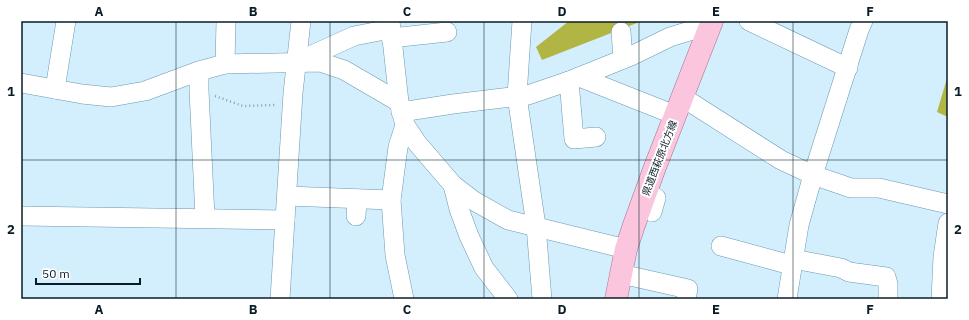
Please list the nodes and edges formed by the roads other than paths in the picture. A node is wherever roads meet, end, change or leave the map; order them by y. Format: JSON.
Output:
{"nodes":[{"id":1,"x":66,"y":21,"type":"edge"},
{"id":2,"x":226,"y":21,"type":"edge"},
{"id":3,"x":301,"y":21,"type":"edge"},
{"id":4,"x":522,"y":21,"type":"edge"},
{"id":5,"x":749,"y":21,"type":"edge"},
{"id":6,"x":863,"y":21,"type":"edge"},
{"id":7,"x":710,"y":26,"type":"edge"},
{"id":8,"x":390,"y":29,"type":"edge"},
{"id":9,"x":447,"y":32,"type":"dead end"},
{"id":10,"x":621,"y":32,"type":"dead end"},
{"id":11,"x":623,"y":59,"type":"junction"},
{"id":12,"x":296,"y":62,"type":"junction"},
{"id":13,"x":225,"y":64,"type":"junction"},
{"id":14,"x":848,"y":68,"type":"junction"},
{"id":15,"x":199,"y":71,"type":"junction"},
{"id":16,"x":574,"y":79,"type":"junction"},
{"id":17,"x":21,"y":83,"type":"edge"},
{"id":18,"x":56,"y":89,"type":"junction"},
{"id":19,"x":517,"y":96,"type":"junction"},
{"id":20,"x":679,"y":106,"type":"junction"},
{"id":21,"x":401,"y":113,"type":"junction"},
{"id":22,"x":596,"y":137,"type":"dead end"},
{"id":23,"x":813,"y":176,"type":"junction"},
{"id":24,"x":453,"y":185,"type":"junction"},
{"id":25,"x":646,"y":192,"type":"junction"},
{"id":26,"x":286,"y":196,"type":"junction"},
{"id":27,"x":391,"y":200,"type":"junction"},
{"id":28,"x":948,"y":204,"type":"edge"},
{"id":29,"x":652,"y":212,"type":"dead end"},
{"id":30,"x":21,"y":216,"type":"edge"},
{"id":31,"x":205,"y":218,"type":"junction"},
{"id":32,"x":285,"y":220,"type":"junction"},
{"id":33,"x":948,"y":223,"type":"edge"},
{"id":34,"x":536,"y":226,"type":"junction"},
{"id":35,"x":721,"y":246,"type":"dead end"},
{"id":36,"x":626,"y":249,"type":"junction"},
{"id":37,"x":792,"y":262,"type":"junction"},
{"id":38,"x":621,"y":274,"type":"junction"},
{"id":39,"x":280,"y":299,"type":"edge"},
{"id":40,"x":404,"y":299,"type":"edge"},
{"id":41,"x":508,"y":299,"type":"edge"},
{"id":42,"x":542,"y":299,"type":"edge"},
{"id":43,"x":616,"y":299,"type":"edge"},
{"id":44,"x":686,"y":299,"type":"edge"},
{"id":45,"x":787,"y":299,"type":"edge"},
{"id":46,"x":888,"y":299,"type":"edge"},
{"id":47,"x":941,"y":299,"type":"edge"}],
"edges":[{"from":1,"to":18,"type":"street"},
{"from":2,"to":13,"type":"street"},
{"from":3,"to":12,"type":"street"},
{"from":4,"to":19,"type":"street"},
{"from":5,"to":14,"type":"street"},
{"from":6,"to":14,"type":"street"},
{"from":7,"to":11,"type":"street"},
{"from":7,"to":20,"type":"main road","name":"県道西萩原北方線"},
{"from":8,"to":9,"type":"street"},
{"from":8,"to":12,"type":"street"},
{"from":8,"to":21,"type":"street"},
{"from":10,"to":11,"type":"street"},
{"from":11,"to":16,"type":"street"},
{"from":12,"to":13,"type":"street"},
{"from":12,"to":21,"type":"street"},
{"from":12,"to":26,"type":"street"},
{"from":13,"to":15,"type":"street"},
{"from":14,"to":23,"type":"street"},
{"from":15,"to":18,"type":"street"},
{"from":15,"to":31,"type":"street"},
{"from":16,"to":19,"type":"street"},
{"from":16,"to":20,"type":"street"},
{"from":16,"to":22,"type":"street"},
{"from":17,"to":18,"type":"street"},
{"from":19,"to":21,"type":"street"},
{"from":19,"to":34,"type":"street"},
{"from":20,"to":23,"type":"street"},
{"from":20,"to":25,"type":"main road","name":"県道西萩原北方線"},
{"from":21,"to":24,"type":"street"},
{"from":21,"to":27,"type":"street"},
{"from":23,"to":28,"type":"street"},
{"from":23,"to":37,"type":"street"},
{"from":24,"to":34,"type":"street"},
{"from":24,"to":41,"type":"street"},
{"from":25,"to":29,"type":"street"},
{"from":25,"to":36,"type":"main road","name":"県道西萩原北方線"},
{"from":26,"to":27,"type":"street"},
{"from":26,"to":32,"type":"street"},
{"from":27,"to":40,"type":"street"},
{"from":30,"to":31,"type":"street"},
{"from":31,"to":32,"type":"street"},
{"from":32,"to":39,"type":"street"},
{"from":33,"to":47,"type":"street"},
{"from":34,"to":36,"type":"street"},
{"from":34,"to":42,"type":"street"},
{"from":35,"to":37,"type":"street"},
{"from":36,"to":38,"type":"main road","name":"県道西萩原北方線"},
{"from":37,"to":45,"type":"street"},
{"from":37,"to":46,"type":"street"},
{"from":38,"to":43,"type":"main road","name":"県道西萩原北方線"},
{"from":38,"to":44,"type":"street"}]}
